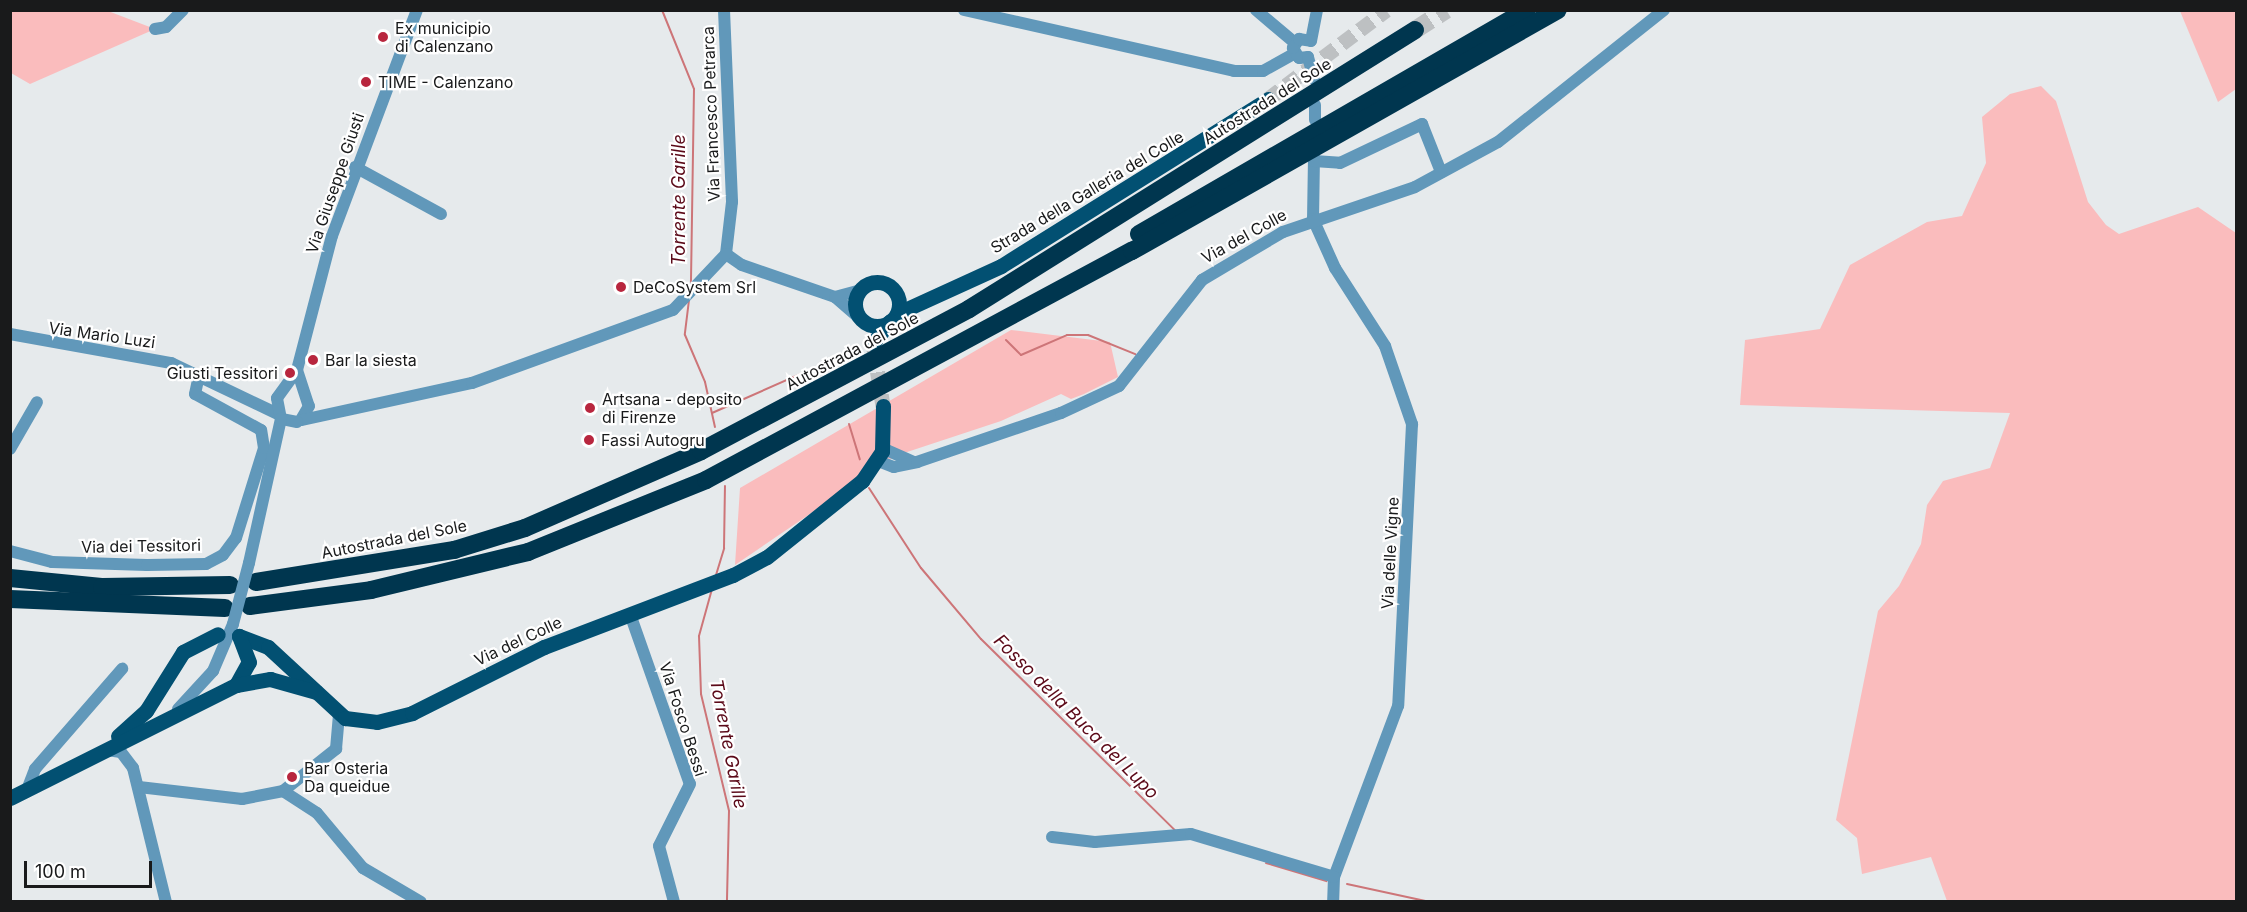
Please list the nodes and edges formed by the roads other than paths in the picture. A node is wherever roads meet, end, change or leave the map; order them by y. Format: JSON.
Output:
{"nodes":[{"id":1,"x":183,"y":10,"type":"edge"},
{"id":2,"x":417,"y":10,"type":"edge"},
{"id":3,"x":724,"y":10,"type":"edge"},
{"id":4,"x":964,"y":10,"type":"edge"},
{"id":5,"x":1256,"y":10,"type":"edge"},
{"id":6,"x":1317,"y":10,"type":"edge"},
{"id":7,"x":1527,"y":10,"type":"edge"},
{"id":8,"x":1558,"y":10,"type":"edge"},
{"id":9,"x":1664,"y":10,"type":"edge"},
{"id":10,"x":155,"y":29,"type":"dead end"},
{"id":11,"x":1414,"y":30,"type":"tunnel mouth"},
{"id":12,"x":1311,"y":41,"type":"junction"},
{"id":13,"x":1295,"y":48,"type":"junction"},
{"id":14,"x":1308,"y":57,"type":"junction"},
{"id":15,"x":1314,"y":79,"type":"dead end"},
{"id":16,"x":1268,"y":99,"type":"tunnel mouth"},
{"id":17,"x":1315,"y":105,"type":"dead end"},
{"id":18,"x":1315,"y":120,"type":"dead end"},
{"id":19,"x":355,"y":166,"type":"junction"},
{"id":20,"x":1441,"y":172,"type":"junction"},
{"id":21,"x":441,"y":214,"type":"dead end"},
{"id":22,"x":1313,"y":219,"type":"junction"},
{"id":23,"x":726,"y":254,"type":"junction"},
{"id":24,"x":858,"y":291,"type":"junction"},
{"id":25,"x":896,"y":292,"type":"junction"},
{"id":26,"x":835,"y":297,"type":"junction"},
{"id":27,"x":917,"y":300,"type":"junction"},
{"id":28,"x":894,"y":317,"type":"junction"},
{"id":29,"x":861,"y":319,"type":"junction"},
{"id":30,"x":10,"y":334,"type":"edge"},
{"id":31,"x":953,"y":348,"type":"junction"},
{"id":32,"x":297,"y":370,"type":"junction"},
{"id":33,"x":199,"y":375,"type":"junction"},
{"id":34,"x":283,"y":392,"type":"junction"},
{"id":35,"x":301,"y":392,"type":"junction"},
{"id":36,"x":253,"y":400,"type":"junction"},
{"id":37,"x":37,"y":402,"type":"dead end"},
{"id":38,"x":883,"y":406,"type":"tunnel mouth"},
{"id":39,"x":280,"y":416,"type":"junction"},
{"id":40,"x":299,"y":421,"type":"junction"},
{"id":41,"x":279,"y":440,"type":"junction"},
{"id":42,"x":10,"y":449,"type":"edge"},
{"id":43,"x":880,"y":455,"type":"junction"},
{"id":44,"x":10,"y":551,"type":"edge"},
{"id":45,"x":10,"y":578,"type":"edge"},
{"id":46,"x":256,"y":582,"type":"dead end"},
{"id":47,"x":230,"y":585,"type":"dead end"},
{"id":48,"x":10,"y":599,"type":"edge"},
{"id":49,"x":250,"y":606,"type":"dead end"},
{"id":50,"x":630,"y":614,"type":"junction"},
{"id":51,"x":232,"y":623,"type":"junction"},
{"id":52,"x":218,"y":634,"type":"dead end"},
{"id":53,"x":122,"y":669,"type":"dead end"},
{"id":54,"x":236,"y":685,"type":"junction"},
{"id":55,"x":316,"y":692,"type":"junction"},
{"id":56,"x":339,"y":714,"type":"junction"},
{"id":57,"x":150,"y":727,"type":"junction"},
{"id":58,"x":104,"y":750,"type":"junction"},
{"id":59,"x":133,"y":768,"type":"junction"},
{"id":60,"x":139,"y":787,"type":"junction"},
{"id":61,"x":27,"y":790,"type":"junction"},
{"id":62,"x":283,"y":791,"type":"junction"},
{"id":63,"x":11,"y":798,"type":"edge"},
{"id":64,"x":1052,"y":837,"type":"dead end"},
{"id":65,"x":1334,"y":877,"type":"junction"},
{"id":66,"x":166,"y":902,"type":"edge"},
{"id":67,"x":421,"y":902,"type":"edge"},
{"id":68,"x":674,"y":902,"type":"edge"},
{"id":69,"x":1333,"y":902,"type":"edge"}],
"edges":[{"from":1,"to":10,"type":"street"},
{"from":2,"to":19,"type":"street","name":"Via Giuseppe Giusti"},
{"from":3,"to":23,"type":"street","name":"Via Francesco Petrarca"},
{"from":4,"to":13,"type":"street"},
{"from":5,"to":13,"type":"street"},
{"from":6,"to":12,"type":"street"},
{"from":7,"to":31,"type":"highway"},
{"from":8,"to":31,"type":"highway"},
{"from":9,"to":20,"type":"street","name":"Via del Colle"},
{"from":11,"to":46,"type":"highway","name":"Autostrada del Sole"},
{"from":12,"to":13,"type":"street"},
{"from":12,"to":14,"type":"street"},
{"from":13,"to":14,"type":"street"},
{"from":14,"to":15,"type":"street"},
{"from":16,"to":27,"type":"main road","name":"Strada della Galleria del Colle"},
{"from":17,"to":18,"type":"street"},
{"from":19,"to":21,"type":"street"},
{"from":19,"to":32,"type":"street","name":"Via Giuseppe Giusti"},
{"from":20,"to":22,"type":"street","name":"Via del Colle"},
{"from":20,"to":22,"type":"street"},
{"from":22,"to":43,"type":"street","name":"Via del Colle"},
{"from":22,"to":65,"type":"street","name":"Via delle Vigne"},
{"from":23,"to":26,"type":"street"},
{"from":23,"to":40,"type":"street"},
{"from":24,"to":25,"type":"main road"},
{"from":24,"to":26,"type":"street"},
{"from":24,"to":29,"type":"main road"},
{"from":25,"to":27,"type":"main road"},
{"from":25,"to":28,"type":"main road"},
{"from":26,"to":29,"type":"street"},
{"from":27,"to":28,"type":"main road","name":"Strada della Galleria del Colle"},
{"from":28,"to":29,"type":"main road"},
{"from":30,"to":33,"type":"street","name":"Via Mario Luzi"},
{"from":31,"to":49,"type":"highway"},
{"from":32,"to":34,"type":"street","name":"Via Giuseppe Giusti"},
{"from":32,"to":35,"type":"street","name":"Via Giuseppe Giusti"},
{"from":33,"to":36,"type":"street","name":"Via Mario Luzi"},
{"from":33,"to":44,"type":"street","name":"Via dei Tessitori"},
{"from":34,"to":35,"type":"street"},
{"from":34,"to":36,"type":"street"},
{"from":34,"to":39,"type":"street","name":"Via Giuseppe Giusti"},
{"from":35,"to":40,"type":"street","name":"Via Giuseppe Giusti"},
{"from":36,"to":39,"type":"street","name":"Via Mario Luzi"},
{"from":37,"to":42,"type":"street"},
{"from":38,"to":43,"type":"main road"},
{"from":39,"to":40,"type":"street"},
{"from":39,"to":41,"type":"street","name":"Via Giuseppe Giusti"},
{"from":40,"to":41,"type":"street"},
{"from":41,"to":51,"type":"street","name":"Via Giuseppe Giusti","bridge":true},
{"from":43,"to":50,"type":"main road","name":"Via del Colle"},
{"from":45,"to":47,"type":"highway"},
{"from":48,"to":51,"type":"highway"},
{"from":50,"to":56,"type":"main road","name":"Via del Colle"},
{"from":50,"to":68,"type":"street","name":"Via Fosco Bessi"},
{"from":51,"to":54,"type":"main road"},
{"from":51,"to":55,"type":"main road"},
{"from":51,"to":57,"type":"street","name":"Via Giuseppe Giusti"},
{"from":52,"to":58,"type":"main road"},
{"from":53,"to":61,"type":"street"},
{"from":54,"to":55,"type":"main road"},
{"from":54,"to":57,"type":"main road"},
{"from":55,"to":56,"type":"main road"},
{"from":56,"to":62,"type":"street"},
{"from":57,"to":58,"type":"main road"},
{"from":57,"to":59,"type":"street"},
{"from":58,"to":59,"type":"street"},
{"from":58,"to":61,"type":"main road"},
{"from":59,"to":60,"type":"street"},
{"from":60,"to":62,"type":"street"},
{"from":60,"to":66,"type":"street"},
{"from":61,"to":63,"type":"main road"},
{"from":62,"to":67,"type":"street"},
{"from":64,"to":65,"type":"street"},
{"from":65,"to":69,"type":"street","name":"Via delle Vigne"}]}
